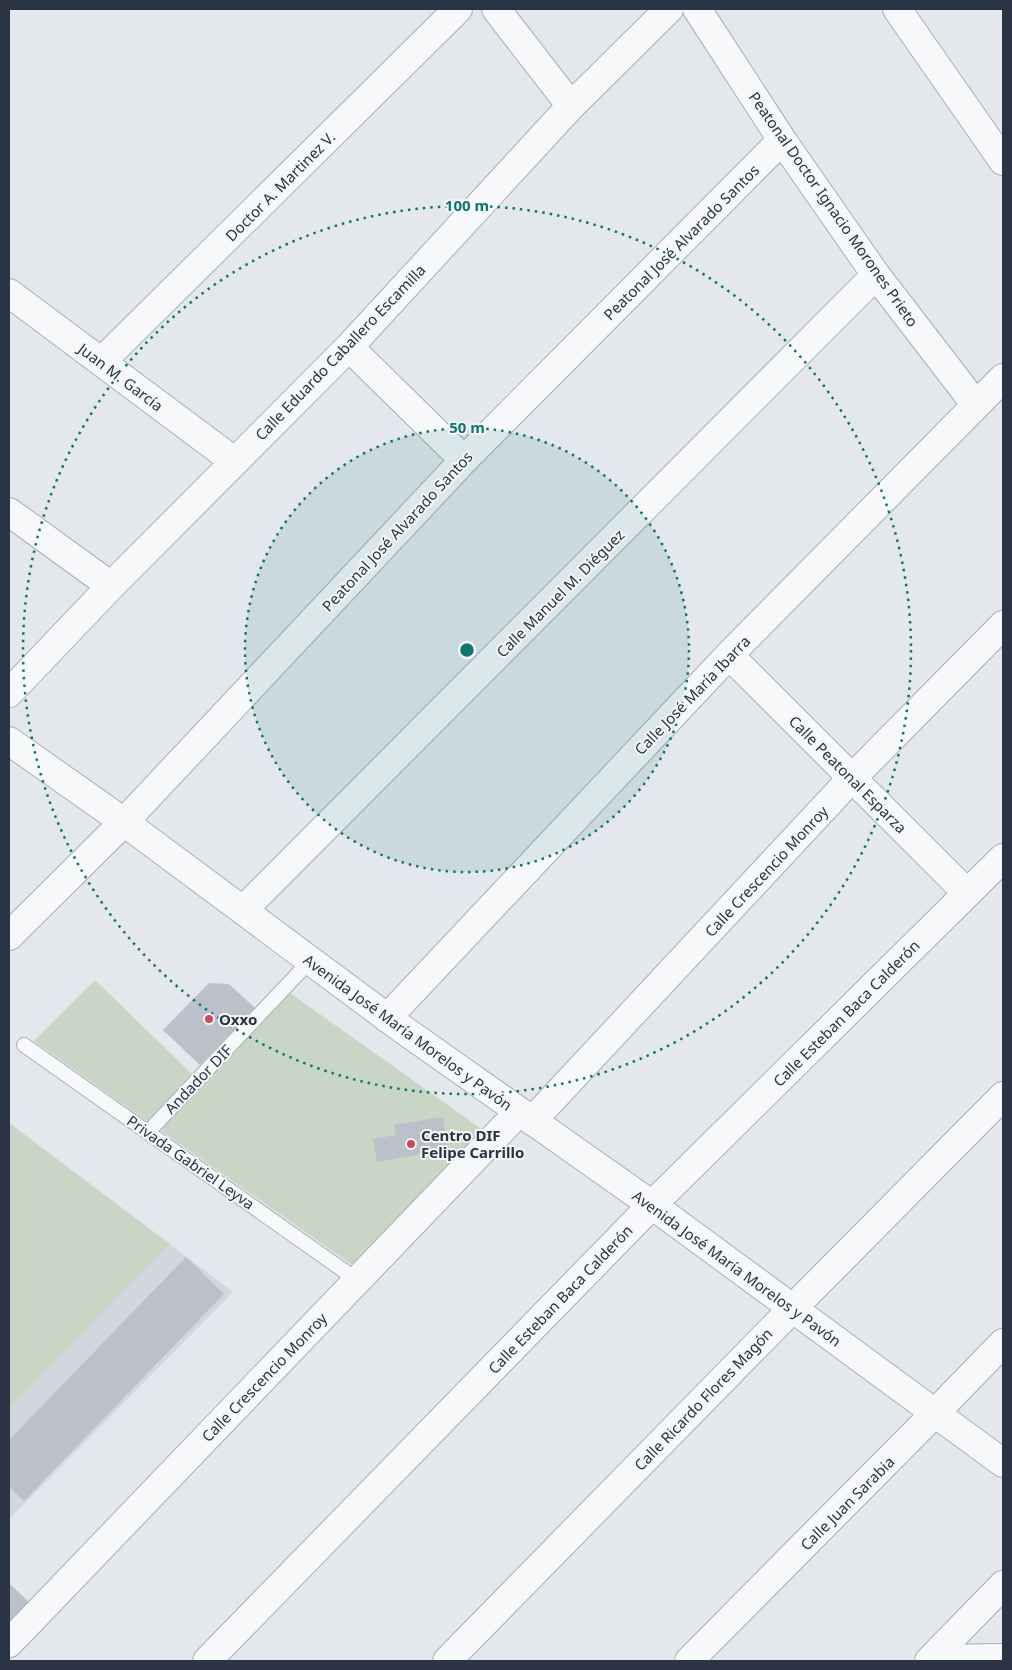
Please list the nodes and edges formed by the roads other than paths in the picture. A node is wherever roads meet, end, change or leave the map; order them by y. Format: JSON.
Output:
{"nodes":[{"id":1,"x":458,"y":9,"type":"edge"},
{"id":2,"x":496,"y":9,"type":"edge"},
{"id":3,"x":669,"y":9,"type":"edge"},
{"id":4,"x":697,"y":9,"type":"edge"},
{"id":5,"x":897,"y":9,"type":"edge"},
{"id":6,"x":571,"y":106,"type":"junction"},
{"id":7,"x":782,"y":140,"type":"junction"},
{"id":8,"x":1003,"y":161,"type":"edge"},
{"id":9,"x":876,"y":275,"type":"junction"},
{"id":10,"x":9,"y":293,"type":"edge"},
{"id":11,"x":348,"y":347,"type":"junction"},
{"id":12,"x":101,"y":362,"type":"junction"},
{"id":13,"x":1003,"y":378,"type":"edge"},
{"id":14,"x":976,"y":405,"type":"junction"},
{"id":15,"x":464,"y":460,"type":"junction"},
{"id":16,"x":234,"y":461,"type":"junction"},
{"id":17,"x":9,"y":512,"type":"edge"},
{"id":18,"x":111,"y":586,"type":"junction"},
{"id":19,"x":1003,"y":625,"type":"edge"},
{"id":20,"x":729,"y":655,"type":"junction"},
{"id":21,"x":9,"y":693,"type":"edge"},
{"id":22,"x":9,"y":741,"type":"edge"},
{"id":23,"x":852,"y":778,"type":"junction"},
{"id":24,"x":124,"y":822,"type":"junction"},
{"id":25,"x":1003,"y":858,"type":"edge"},
{"id":26,"x":967,"y":893,"type":"junction"},
{"id":27,"x":243,"y":910,"type":"junction"},
{"id":28,"x":9,"y":936,"type":"edge"},
{"id":29,"x":310,"y":961,"type":"junction"},
{"id":30,"x":387,"y":1018,"type":"junction"},
{"id":31,"x":24,"y":1045,"type":"dead end"},
{"id":32,"x":1003,"y":1096,"type":"edge"},
{"id":33,"x":526,"y":1117,"type":"junction"},
{"id":34,"x":148,"y":1132,"type":"junction"},
{"id":35,"x":652,"y":1205,"type":"junction"},
{"id":36,"x":357,"y":1280,"type":"junction"},
{"id":37,"x":793,"y":1308,"type":"junction"},
{"id":38,"x":1003,"y":1343,"type":"edge"},
{"id":39,"x":935,"y":1414,"type":"junction"},
{"id":40,"x":1003,"y":1462,"type":"edge"},
{"id":41,"x":1003,"y":1585,"type":"edge"},
{"id":42,"x":9,"y":1643,"type":"edge"},
{"id":43,"x":1003,"y":1658,"type":"edge"},
{"id":44,"x":931,"y":1660,"type":"edge"},
{"id":45,"x":207,"y":1661,"type":"edge"},
{"id":46,"x":447,"y":1661,"type":"edge"},
{"id":47,"x":689,"y":1661,"type":"edge"}],
"edges":[{"from":1,"to":12,"type":"street","name":"Doctor A. Martinez V."},
{"from":2,"to":6,"type":"street"},
{"from":3,"to":6,"type":"street","name":"Calle Eduardo Caballero Escamilla"},
{"from":4,"to":7,"type":"street","name":"Peatonal Doctor Ignacio Morones Prieto"},
{"from":5,"to":8,"type":"street"},
{"from":6,"to":11,"type":"street","name":"Calle Eduardo Caballero Escamilla"},
{"from":7,"to":9,"type":"street","name":"Peatonal Doctor Ignacio Morones Prieto"},
{"from":7,"to":15,"type":"street","name":"Peatonal José Alvarado Santos"},
{"from":9,"to":14,"type":"street","name":"Peatonal Doctor Ignacio Morones Prieto"},
{"from":9,"to":27,"type":"street","name":"Calle Manuel M. Diéguez"},
{"from":10,"to":12,"type":"street","name":"Juan M. García"},
{"from":11,"to":15,"type":"street"},
{"from":11,"to":16,"type":"street","name":"Calle Eduardo Caballero Escamilla"},
{"from":12,"to":16,"type":"street","name":"Juan M. García"},
{"from":13,"to":14,"type":"street","name":"Calle José María Ibarra"},
{"from":14,"to":20,"type":"street","name":"Calle José María Ibarra"},
{"from":15,"to":24,"type":"street","name":"Peatonal José Alvarado Santos"},
{"from":16,"to":18,"type":"street","name":"Calle Eduardo Caballero Escamilla"},
{"from":17,"to":18,"type":"street"},
{"from":18,"to":21,"type":"street","name":"Calle Eduardo Caballero Escamilla"},
{"from":19,"to":23,"type":"street","name":"Calle Crescencio Monroy"},
{"from":20,"to":23,"type":"street","name":"Calle Peatonal Esparza"},
{"from":20,"to":30,"type":"street","name":"Calle José María Ibarra"},
{"from":22,"to":24,"type":"street","name":"Avenida José María Morelos y Pavón"},
{"from":23,"to":26,"type":"street","name":"Calle Peatonal Esparza"},
{"from":23,"to":33,"type":"street","name":"Calle Crescencio Monroy"},
{"from":24,"to":27,"type":"street","name":"Avenida José María Morelos y Pavón"},
{"from":24,"to":28,"type":"street","name":"Peatonal José Alvarado Santos"},
{"from":25,"to":26,"type":"street","name":"Calle Esteban Baca Calderón"},
{"from":26,"to":35,"type":"street","name":"Calle Esteban Baca Calderón"},
{"from":27,"to":29,"type":"street","name":"Avenida José María Morelos y Pavón"},
{"from":29,"to":30,"type":"street","name":"Avenida José María Morelos y Pavón"},
{"from":29,"to":34,"type":"lane","name":"Andador DIF"},
{"from":30,"to":33,"type":"street","name":"Avenida José María Morelos y Pavón"},
{"from":31,"to":34,"type":"lane","name":"Privada Gabriel Leyva"},
{"from":32,"to":37,"type":"street","name":"Calle Ricardo Flores Magón"},
{"from":33,"to":35,"type":"street","name":"Avenida José María Morelos y Pavón"},
{"from":33,"to":36,"type":"street","name":"Calle Crescencio Monroy"},
{"from":34,"to":36,"type":"lane","name":"Privada Gabriel Leyva"},
{"from":35,"to":37,"type":"street","name":"Avenida José María Morelos y Pavón"},
{"from":35,"to":45,"type":"street","name":"Calle Esteban Baca Calderón"},
{"from":36,"to":42,"type":"street","name":"Calle Crescencio Monroy"},
{"from":37,"to":39,"type":"street","name":"Avenida José María Morelos y Pavón"},
{"from":37,"to":46,"type":"street","name":"Calle Ricardo Flores Magón"},
{"from":38,"to":39,"type":"street","name":"Calle Juan Sarabia"},
{"from":39,"to":40,"type":"street","name":"Avenida José María Morelos y Pavón"},
{"from":39,"to":47,"type":"street","name":"Calle Juan Sarabia"},
{"from":41,"to":44,"type":"street"},
{"from":43,"to":44,"type":"street"}]}
